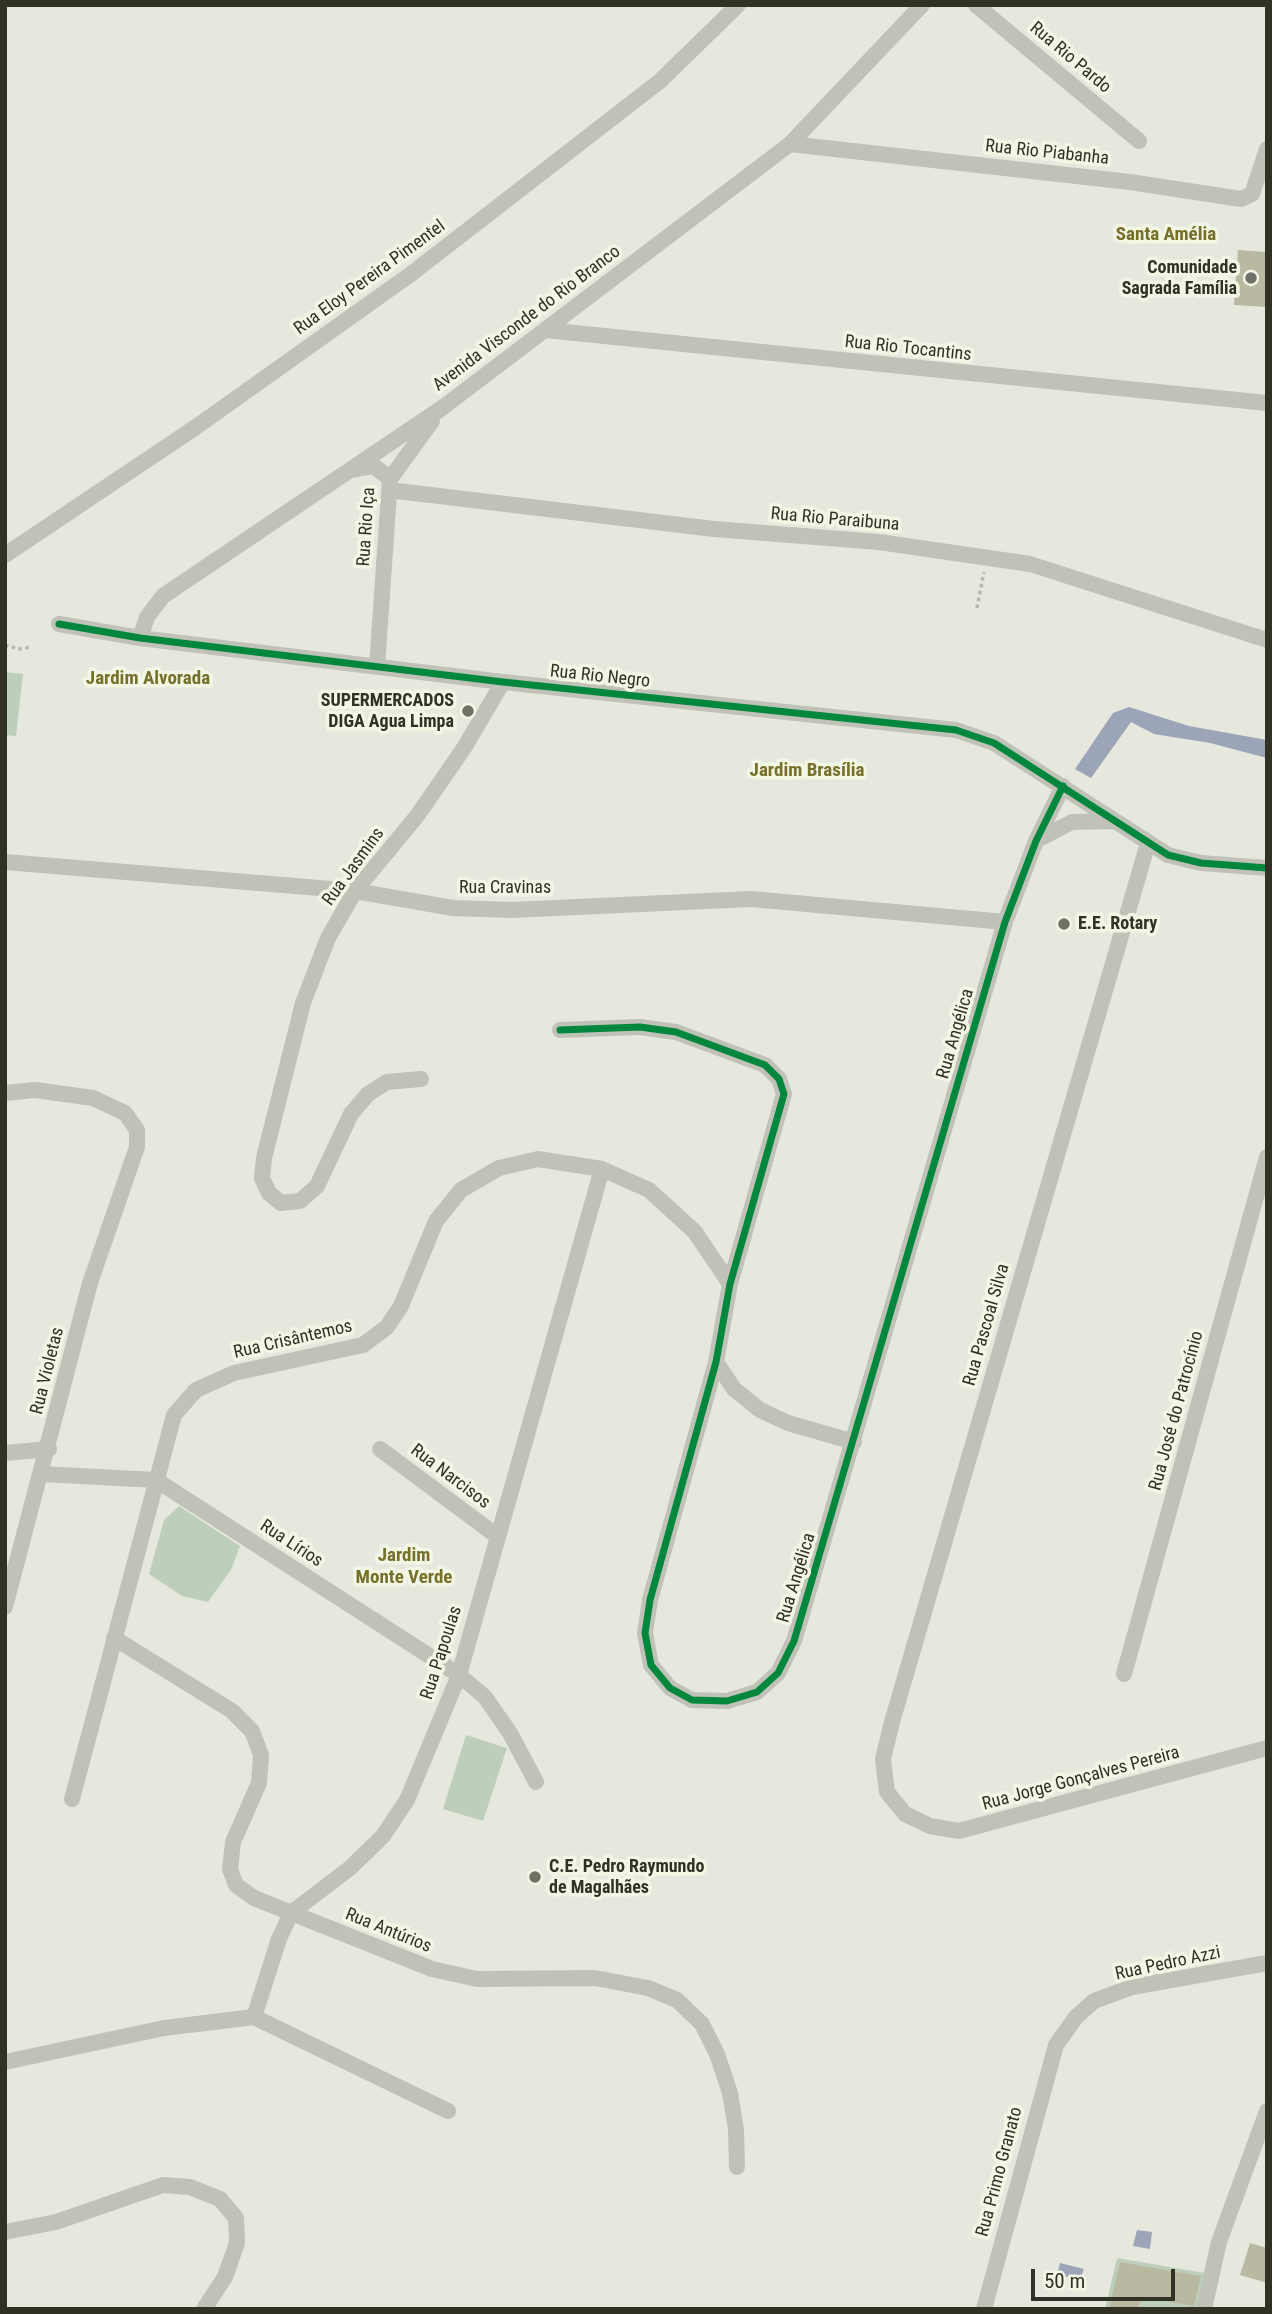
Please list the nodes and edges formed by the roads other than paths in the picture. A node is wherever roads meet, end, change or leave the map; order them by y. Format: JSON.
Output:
{"nodes":[{"id":1,"x":738,"y":5,"type":"edge"},
{"id":2,"x":922,"y":5,"type":"edge"},
{"id":3,"x":976,"y":5,"type":"edge"},
{"id":4,"x":1139,"y":141,"type":"dead end"},
{"id":5,"x":790,"y":144,"type":"junction"},
{"id":6,"x":1267,"y":149,"type":"edge"},
{"id":7,"x":545,"y":330,"type":"junction"},
{"id":8,"x":1267,"y":403,"type":"edge"},
{"id":9,"x":442,"y":408,"type":"junction"},
{"id":10,"x":342,"y":473,"type":"junction"},
{"id":11,"x":390,"y":484,"type":"junction"},
{"id":12,"x":5,"y":555,"type":"edge"},
{"id":13,"x":59,"y":624,"type":"dead end"},
{"id":14,"x":139,"y":638,"type":"junction"},
{"id":15,"x":1267,"y":640,"type":"edge"},
{"id":16,"x":377,"y":666,"type":"junction"},
{"id":17,"x":503,"y":682,"type":"junction"},
{"id":18,"x":1063,"y":786,"type":"junction"},
{"id":19,"x":1116,"y":822,"type":"junction"},
{"id":20,"x":1036,"y":841,"type":"junction"},
{"id":21,"x":1147,"y":843,"type":"junction"},
{"id":22,"x":5,"y":862,"type":"edge"},
{"id":23,"x":1267,"y":868,"type":"edge"},
{"id":24,"x":355,"y":891,"type":"junction"},
{"id":25,"x":1005,"y":922,"type":"junction"},
{"id":26,"x":561,"y":1030,"type":"dead end"},
{"id":27,"x":421,"y":1079,"type":"dead end"},
{"id":28,"x":5,"y":1093,"type":"edge"},
{"id":29,"x":1267,"y":1157,"type":"edge"},
{"id":30,"x":602,"y":1169,"type":"junction"},
{"id":31,"x":730,"y":1284,"type":"junction"},
{"id":32,"x":716,"y":1362,"type":"junction"},
{"id":33,"x":855,"y":1442,"type":"junction"},
{"id":34,"x":49,"y":1449,"type":"junction"},
{"id":35,"x":380,"y":1449,"type":"dead end"},
{"id":36,"x":5,"y":1452,"type":"edge"},
{"id":37,"x":42,"y":1474,"type":"junction"},
{"id":38,"x":156,"y":1480,"type":"junction"},
{"id":39,"x":497,"y":1536,"type":"junction"},
{"id":40,"x":5,"y":1607,"type":"edge"},
{"id":41,"x":114,"y":1637,"type":"junction"},
{"id":42,"x":1124,"y":1674,"type":"dead end"},
{"id":43,"x":459,"y":1675,"type":"junction"},
{"id":44,"x":1267,"y":1748,"type":"edge"},
{"id":45,"x":536,"y":1782,"type":"dead end"},
{"id":46,"x":72,"y":1799,"type":"dead end"},
{"id":47,"x":905,"y":1814,"type":"joint"},
{"id":48,"x":291,"y":1913,"type":"junction"},
{"id":49,"x":1267,"y":1963,"type":"edge"},
{"id":50,"x":254,"y":2017,"type":"junction"},
{"id":51,"x":1056,"y":2045,"type":"joint"},
{"id":52,"x":5,"y":2062,"type":"edge"},
{"id":53,"x":448,"y":2111,"type":"dead end"},
{"id":54,"x":1267,"y":2111,"type":"edge"},
{"id":55,"x":737,"y":2167,"type":"dead end"},
{"id":56,"x":5,"y":2232,"type":"edge"},
{"id":57,"x":204,"y":2309,"type":"edge"},
{"id":58,"x":984,"y":2309,"type":"edge"},
{"id":59,"x":1204,"y":2309,"type":"edge"}],
"edges":[{"from":1,"to":12,"type":"street","name":"Rua Eloy Pereira Pimentel"},
{"from":2,"to":5,"type":"street","name":"Avenida Visconde do Rio Branco"},
{"from":3,"to":4,"type":"street","name":"Rua Rio Pardo"},
{"from":5,"to":6,"type":"street","name":"Rua Rio Piabanha"},
{"from":5,"to":7,"type":"street","name":"Avenida Visconde do Rio Branco"},
{"from":7,"to":8,"type":"street","name":"Rua Rio Tocantins"},
{"from":7,"to":9,"type":"street","name":"Avenida Visconde do Rio Branco"},
{"from":9,"to":10,"type":"street","name":"Avenida Visconde do Rio Branco"},
{"from":9,"to":11,"type":"street","name":"Rua Rio Iça"},
{"from":10,"to":11,"type":"street","name":"Rua Rio Paraibuna"},
{"from":10,"to":14,"type":"street","name":"Avenida Visconde do Rio Branco"},
{"from":11,"to":15,"type":"street","name":"Rua Rio Paraibuna"},
{"from":11,"to":16,"type":"street","name":"Rua Rio Iça"},
{"from":13,"to":14,"type":"street","name":"Rua Rio Negro"},
{"from":14,"to":16,"type":"street","name":"Rua Rio Negro"},
{"from":16,"to":17,"type":"street","name":"Rua Rio Negro"},
{"from":17,"to":18,"type":"street","name":"Rua Rio Negro"},
{"from":17,"to":24,"type":"street","name":"Rua Jasmins"},
{"from":18,"to":19,"type":"street","name":"Rua Rio Negro"},
{"from":18,"to":20,"type":"street","name":"Rua Angélica"},
{"from":19,"to":20,"type":"street"},
{"from":19,"to":21,"type":"street","name":"Rua Rio Negro"},
{"from":20,"to":25,"type":"street","name":"Rua Angélica"},
{"from":21,"to":23,"type":"street","name":"Rua Rio Negro"},
{"from":21,"to":47,"type":"street","name":"Rua Pascoal Silva"},
{"from":22,"to":24,"type":"street","name":"Rua Cravinas"},
{"from":24,"to":25,"type":"street","name":"Rua Cravinas"},
{"from":24,"to":27,"type":"street","name":"Rua Jasmins"},
{"from":25,"to":33,"type":"street","name":"Rua Angélica"},
{"from":26,"to":31,"type":"street","name":"Rua Angélica"},
{"from":28,"to":34,"type":"street","name":"Rua Violetas"},
{"from":29,"to":42,"type":"street","name":"Rua José do Patrocínio"},
{"from":30,"to":31,"type":"street","name":"Rua Crisântemos"},
{"from":30,"to":38,"type":"street","name":"Rua Crisântemos"},
{"from":30,"to":39,"type":"street","name":"Rua Papoulas"},
{"from":31,"to":32,"type":"street","name":"Rua Angélica"},
{"from":32,"to":33,"type":"street"},
{"from":32,"to":33,"type":"street","name":"Rua Angélica"},
{"from":34,"to":36,"type":"street"},
{"from":34,"to":37,"type":"street","name":"Rua Violetas"},
{"from":35,"to":39,"type":"street","name":"Rua Narcisos"},
{"from":37,"to":38,"type":"street","name":"Rua Lírios"},
{"from":37,"to":40,"type":"street","name":"Rua Violetas"},
{"from":38,"to":41,"type":"street","name":"Rua Crisântemos"},
{"from":38,"to":43,"type":"street","name":"Rua Lírios"},
{"from":39,"to":43,"type":"street","name":"Rua Papoulas"},
{"from":41,"to":46,"type":"street","name":"Rua Crisântemos"},
{"from":41,"to":48,"type":"street","name":"Rua Antúrios"},
{"from":43,"to":45,"type":"street","name":"Rua Lírios"},
{"from":43,"to":48,"type":"street","name":"Rua Papoulas"},
{"from":44,"to":47,"type":"street","name":"Rua Jorge Gonçalves Pereira"},
{"from":48,"to":50,"type":"street","name":"Rua Papoulas"},
{"from":48,"to":55,"type":"street","name":"Rua Antúrios"},
{"from":49,"to":51,"type":"street","name":"Rua Pedro Azzi"},
{"from":50,"to":52,"type":"street"},
{"from":50,"to":53,"type":"street"},
{"from":51,"to":58,"type":"street","name":"Rua Primo Granato"},
{"from":54,"to":59,"type":"street"},
{"from":56,"to":57,"type":"street"}]}
